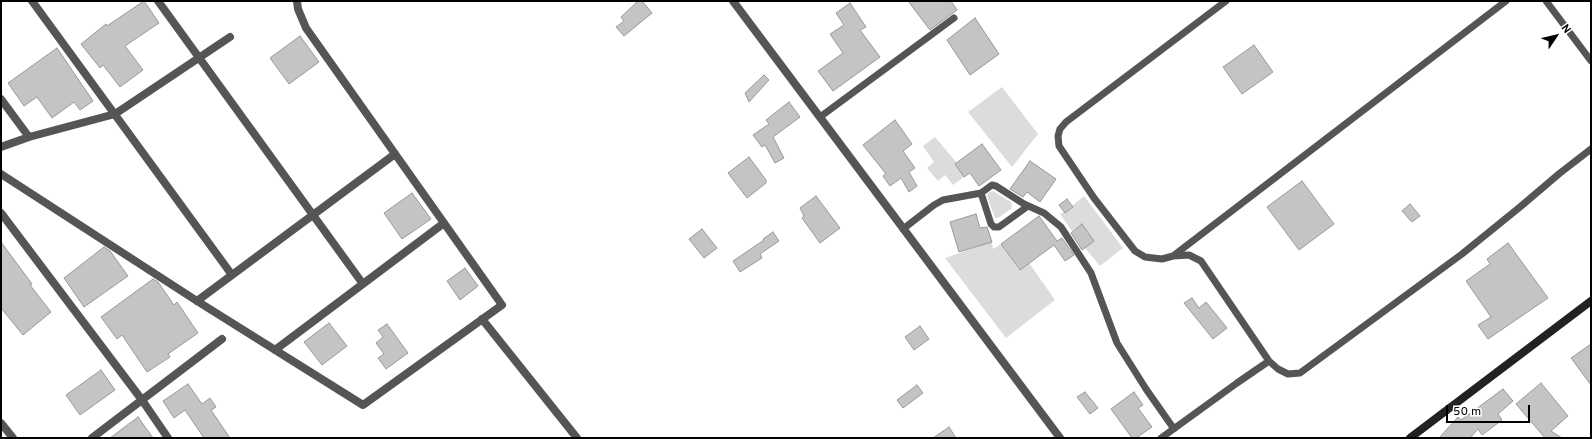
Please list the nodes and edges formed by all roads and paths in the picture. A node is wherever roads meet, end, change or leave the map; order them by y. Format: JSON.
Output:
{"nodes":[{"id":1,"x":32,"y":1,"type":"edge"},
{"id":2,"x":158,"y":1,"type":"edge"},
{"id":3,"x":297,"y":1,"type":"edge"},
{"id":4,"x":733,"y":1,"type":"edge"},
{"id":5,"x":1226,"y":1,"type":"edge"},
{"id":6,"x":1506,"y":1,"type":"edge"},
{"id":7,"x":1546,"y":1,"type":"edge"},
{"id":8,"x":954,"y":18,"type":"dead end"},
{"id":9,"x":230,"y":37,"type":"dead end"},
{"id":10,"x":199,"y":58,"type":"junction"},
{"id":11,"x":1591,"y":62,"type":"edge"},
{"id":12,"x":1,"y":99,"type":"edge"},
{"id":13,"x":115,"y":114,"type":"junction"},
{"id":14,"x":820,"y":118,"type":"junction"},
{"id":15,"x":29,"y":137,"type":"junction"},
{"id":16,"x":1,"y":147,"type":"edge"},
{"id":17,"x":1591,"y":150,"type":"edge"},
{"id":18,"x":395,"y":154,"type":"junction"},
{"id":19,"x":1,"y":174,"type":"edge"},
{"id":20,"x":981,"y":193,"type":"junction"},
{"id":21,"x":1028,"y":206,"type":"junction"},
{"id":22,"x":1,"y":214,"type":"edge"},
{"id":23,"x":313,"y":214,"type":"junction"},
{"id":24,"x":444,"y":223,"type":"junction"},
{"id":25,"x":903,"y":229,"type":"junction"},
{"id":26,"x":1174,"y":256,"type":"junction"},
{"id":27,"x":232,"y":275,"type":"junction"},
{"id":28,"x":363,"y":284,"type":"junction"},
{"id":29,"x":197,"y":301,"type":"junction"},
{"id":30,"x":1591,"y":301,"type":"edge"},
{"id":31,"x":482,"y":319,"type":"junction"},
{"id":32,"x":222,"y":340,"type":"dead end"},
{"id":33,"x":275,"y":350,"type":"junction"},
{"id":34,"x":1269,"y":361,"type":"junction"},
{"id":35,"x":142,"y":400,"type":"junction"},
{"id":36,"x":1,"y":423,"type":"edge"},
{"id":37,"x":1174,"y":428,"type":"junction"},
{"id":38,"x":12,"y":438,"type":"edge"},
{"id":39,"x":92,"y":438,"type":"edge"},
{"id":40,"x":168,"y":438,"type":"edge"},
{"id":41,"x":577,"y":438,"type":"edge"},
{"id":42,"x":1060,"y":438,"type":"edge"},
{"id":43,"x":1161,"y":438,"type":"edge"},
{"id":44,"x":1410,"y":438,"type":"edge"}],
"edges":[{"from":1,"to":13,"type":"street"},
{"from":2,"to":10,"type":"street"},
{"from":3,"to":18,"type":"street"},
{"from":4,"to":14,"type":"street"},
{"from":5,"to":26,"type":"lane"},
{"from":6,"to":26,"type":"lane"},
{"from":7,"to":11,"type":"lane"},
{"from":8,"to":14,"type":"lane"},
{"from":9,"to":10,"type":"street"},
{"from":10,"to":13,"type":"street"},
{"from":10,"to":23,"type":"street"},
{"from":12,"to":15,"type":"street"},
{"from":13,"to":15,"type":"street"},
{"from":13,"to":27,"type":"street"},
{"from":14,"to":25,"type":"street"},
{"from":15,"to":16,"type":"street"},
{"from":17,"to":34,"type":"lane"},
{"from":18,"to":23,"type":"street"},
{"from":18,"to":24,"type":"street"},
{"from":19,"to":29,"type":"street"},
{"from":20,"to":21,"type":"lane"},
{"from":20,"to":21,"type":"lane"},
{"from":20,"to":25,"type":"lane"},
{"from":21,"to":37,"type":"lane"},
{"from":22,"to":35,"type":"street"},
{"from":23,"to":27,"type":"street"},
{"from":23,"to":28,"type":"street"},
{"from":24,"to":28,"type":"street"},
{"from":24,"to":31,"type":"street"},
{"from":25,"to":42,"type":"street"},
{"from":26,"to":34,"type":"lane"},
{"from":27,"to":29,"type":"street"},
{"from":28,"to":33,"type":"street"},
{"from":29,"to":33,"type":"street"},
{"from":30,"to":44,"type":"street"},
{"from":31,"to":33,"type":"street"},
{"from":31,"to":41,"type":"street"},
{"from":32,"to":35,"type":"street"},
{"from":34,"to":37,"type":"lane"},
{"from":35,"to":39,"type":"street"},
{"from":35,"to":40,"type":"street"},
{"from":36,"to":38,"type":"street"},
{"from":37,"to":43,"type":"lane"}]}
